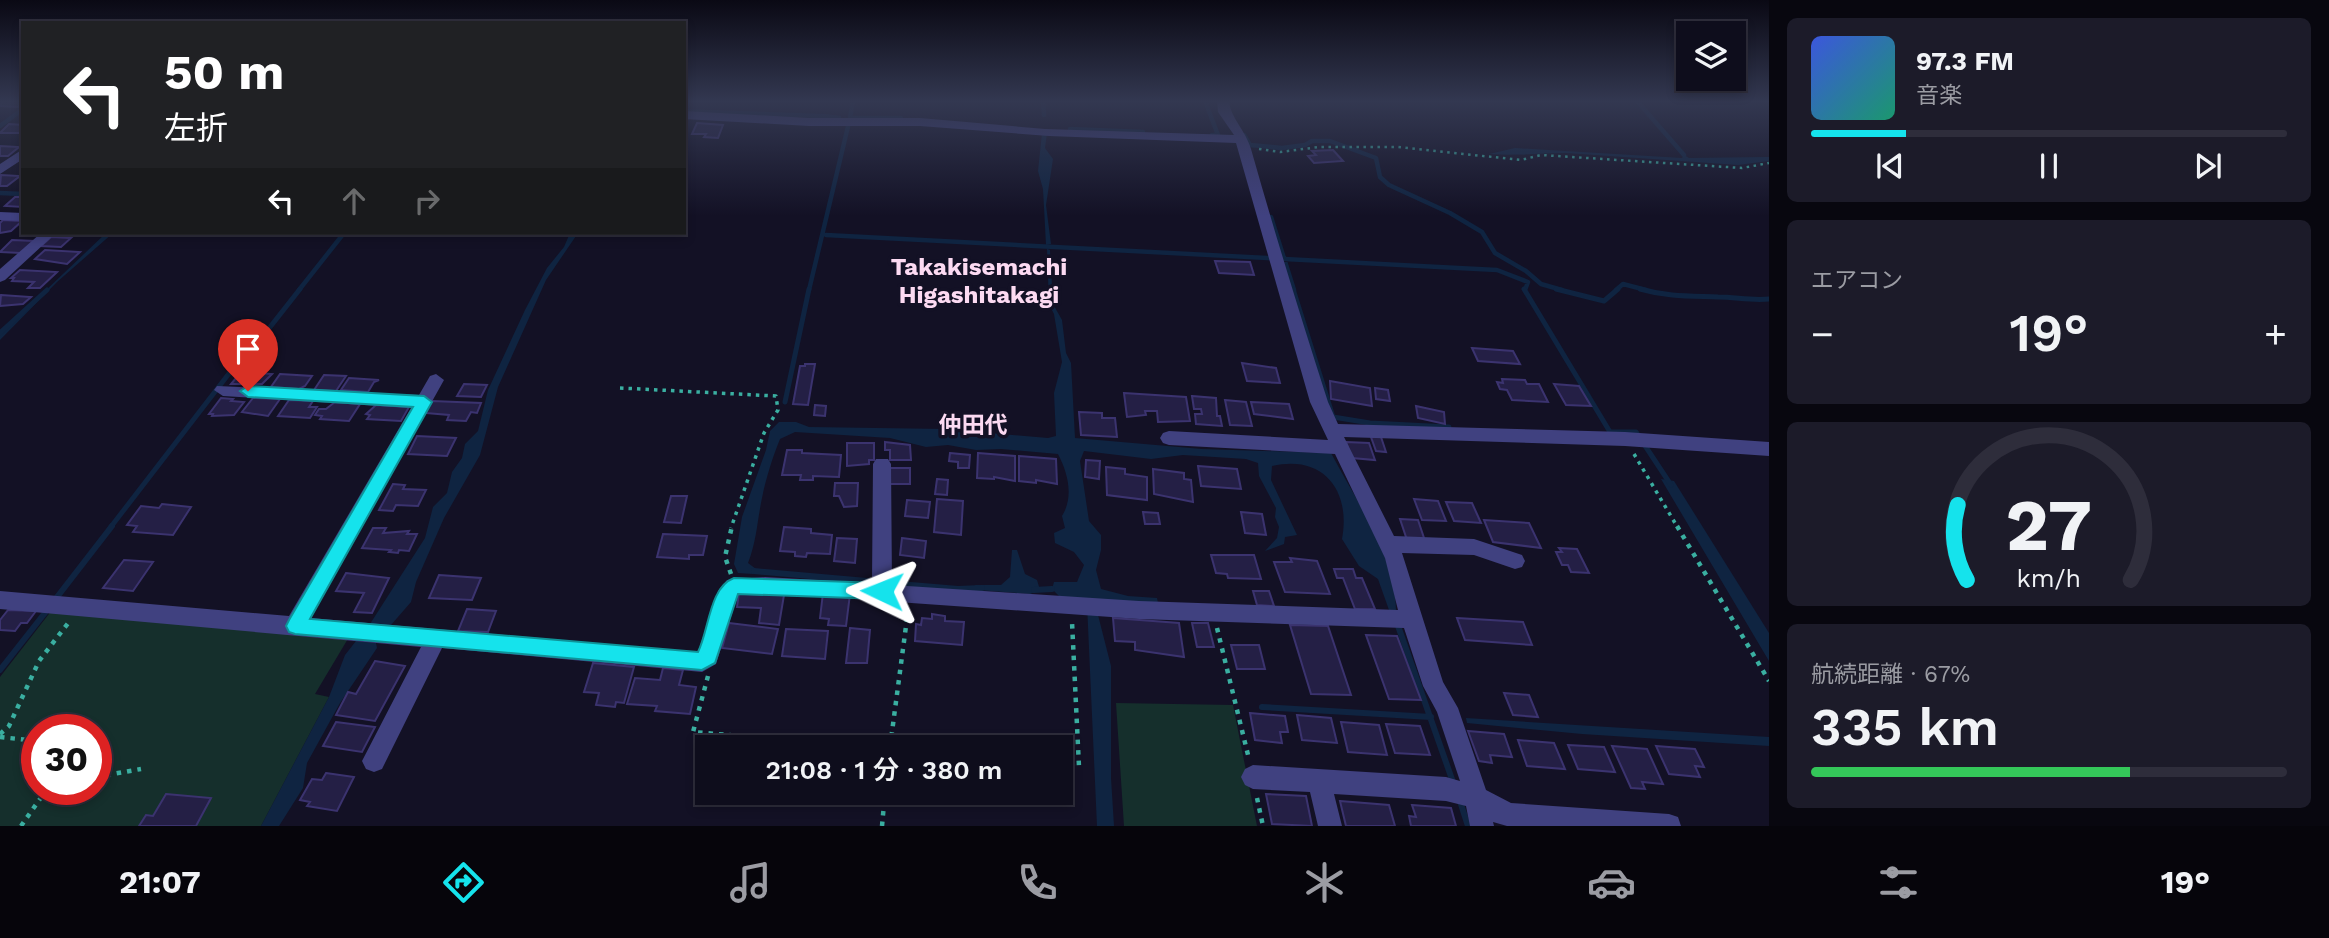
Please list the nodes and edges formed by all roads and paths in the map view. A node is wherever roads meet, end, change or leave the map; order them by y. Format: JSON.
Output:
{"nodes":[{"id":1,"x":1185,"y":140,"type":"edge"},
{"id":2,"x":1241,"y":140,"type":"edge"},
{"id":3,"x":1241,"y":143,"type":"junction"},
{"id":4,"x":21,"y":155,"type":"edge"},
{"id":5,"x":1693,"y":157,"type":"dead end"},
{"id":6,"x":1769,"y":163,"type":"edge"},
{"id":7,"x":1694,"y":164,"type":"junction"},
{"id":8,"x":0,"y":171,"type":"edge"},
{"id":9,"x":21,"y":172,"type":"edge"},
{"id":10,"x":0,"y":216,"type":"edge"},
{"id":11,"x":21,"y":217,"type":"edge"},
{"id":12,"x":48,"y":235,"type":"edge"},
{"id":13,"x":0,"y":261,"type":"edge"},
{"id":14,"x":17,"y":262,"type":"junction"},
{"id":15,"x":0,"y":277,"type":"edge"},
{"id":16,"x":436,"y":380,"type":"dead end"},
{"id":17,"x":620,"y":388,"type":"dead end"},
{"id":18,"x":223,"y":390,"type":"dead end"},
{"id":19,"x":424,"y":402,"type":"junction"},
{"id":20,"x":1168,"y":438,"type":"dead end"},
{"id":21,"x":1336,"y":439,"type":"junction"},
{"id":22,"x":1625,"y":439,"type":"junction"},
{"id":23,"x":1769,"y":449,"type":"edge"},
{"id":24,"x":883,"y":464,"type":"dead end"},
{"id":25,"x":1388,"y":544,"type":"junction"},
{"id":26,"x":1515,"y":561,"type":"dead end"},
{"id":27,"x":883,"y":584,"type":"junction"},
{"id":28,"x":734,"y":586,"type":"junction"},
{"id":29,"x":910,"y":593,"type":"junction"},
{"id":30,"x":0,"y":600,"type":"edge"},
{"id":31,"x":80,"y":606,"type":"junction"},
{"id":32,"x":1084,"y":607,"type":"junction"},
{"id":33,"x":1213,"y":612,"type":"junction"},
{"id":34,"x":1411,"y":619,"type":"junction"},
{"id":35,"x":295,"y":626,"type":"junction"},
{"id":36,"x":435,"y":640,"type":"junction"},
{"id":37,"x":702,"y":662,"type":"junction"},
{"id":38,"x":1769,"y":681,"type":"edge"},
{"id":39,"x":729,"y":735,"type":"edge"},
{"id":40,"x":892,"y":735,"type":"edge"},
{"id":41,"x":0,"y":736,"type":"edge"},
{"id":42,"x":21,"y":739,"type":"edge"},
{"id":43,"x":374,"y":761,"type":"dead end"},
{"id":44,"x":1073,"y":767,"type":"edge"},
{"id":45,"x":141,"y":769,"type":"dead end"},
{"id":46,"x":112,"y":774,"type":"edge"},
{"id":47,"x":1253,"y":778,"type":"junction"},
{"id":48,"x":1319,"y":780,"type":"junction"},
{"id":49,"x":1475,"y":797,"type":"junction"},
{"id":50,"x":36,"y":805,"type":"edge"},
{"id":51,"x":884,"y":805,"type":"edge"},
{"id":52,"x":21,"y":826,"type":"edge"},
{"id":53,"x":882,"y":826,"type":"edge"},
{"id":54,"x":1263,"y":826,"type":"edge"},
{"id":55,"x":1330,"y":826,"type":"edge"},
{"id":56,"x":1482,"y":826,"type":"edge"},
{"id":57,"x":1669,"y":826,"type":"edge"}],
"edges":[{"from":1,"to":3,"type":"street"},
{"from":2,"to":3,"type":"street"},
{"from":3,"to":7,"type":"path"},
{"from":3,"to":21,"type":"street"},
{"from":4,"to":8,"type":"street"},
{"from":5,"to":7,"type":"path"},
{"from":6,"to":7,"type":"path"},
{"from":8,"to":9,"type":"street"},
{"from":10,"to":11,"type":"street"},
{"from":12,"to":14,"type":"street"},
{"from":13,"to":14,"type":"street"},
{"from":14,"to":15,"type":"street"},
{"from":16,"to":19,"type":"street"},
{"from":17,"to":28,"type":"path"},
{"from":18,"to":19,"type":"street"},
{"from":19,"to":35,"type":"street"},
{"from":20,"to":21,"type":"street"},
{"from":21,"to":22,"type":"street"},
{"from":21,"to":25,"type":"street"},
{"from":22,"to":23,"type":"street"},
{"from":22,"to":38,"type":"path"},
{"from":24,"to":27,"type":"street"},
{"from":25,"to":26,"type":"street"},
{"from":25,"to":34,"type":"street"},
{"from":27,"to":28,"type":"street"},
{"from":27,"to":29,"type":"street"},
{"from":28,"to":37,"type":"street"},
{"from":29,"to":32,"type":"street"},
{"from":29,"to":40,"type":"path"},
{"from":30,"to":31,"type":"street"},
{"from":31,"to":35,"type":"street"},
{"from":31,"to":41,"type":"path"},
{"from":32,"to":33,"type":"street"},
{"from":32,"to":44,"type":"path"},
{"from":33,"to":34,"type":"street"},
{"from":33,"to":47,"type":"path"},
{"from":34,"to":49,"type":"street"},
{"from":35,"to":36,"type":"street"},
{"from":36,"to":37,"type":"street"},
{"from":36,"to":43,"type":"street"},
{"from":37,"to":39,"type":"path"},
{"from":41,"to":42,"type":"path"},
{"from":45,"to":46,"type":"path"},
{"from":47,"to":48,"type":"street"},
{"from":47,"to":54,"type":"path"},
{"from":48,"to":49,"type":"street"},
{"from":48,"to":55,"type":"street"},
{"from":49,"to":56,"type":"street"},
{"from":49,"to":57,"type":"street"},
{"from":50,"to":52,"type":"path"},
{"from":51,"to":53,"type":"path"}]}
